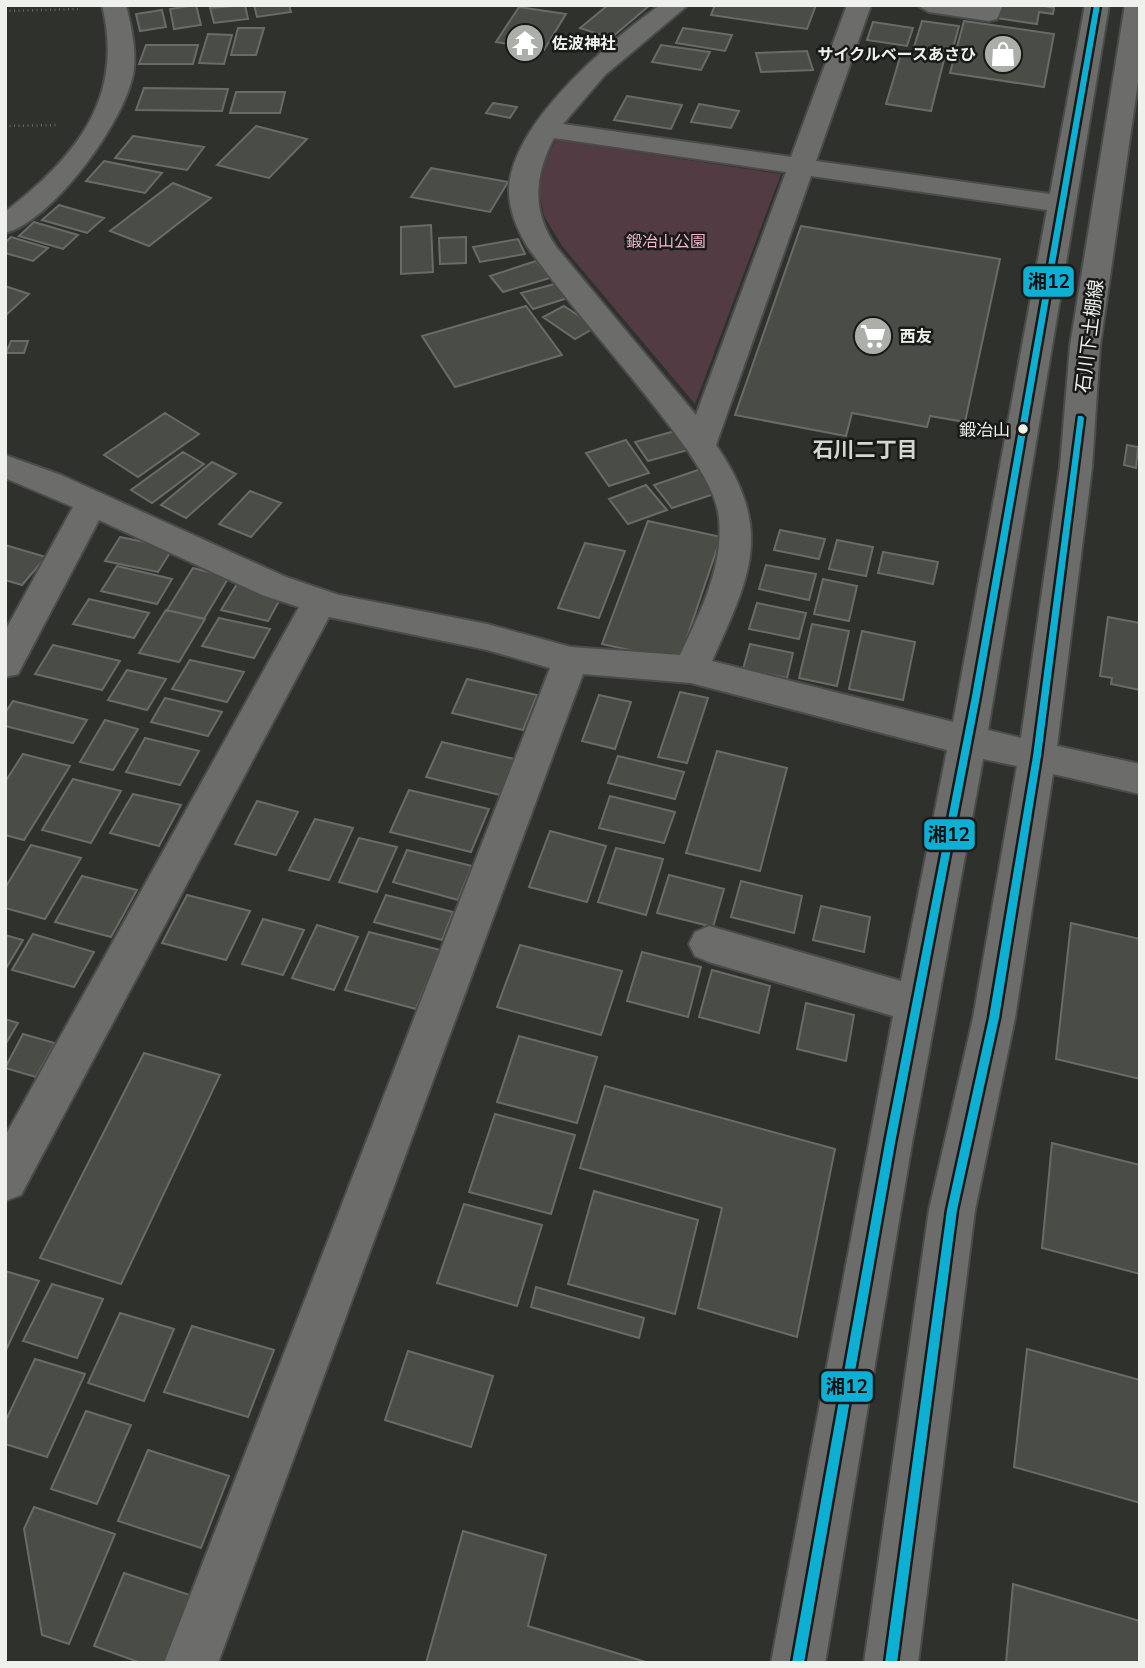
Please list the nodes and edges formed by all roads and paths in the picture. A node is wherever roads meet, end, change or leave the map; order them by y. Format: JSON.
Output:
{"nodes":[{"id":1,"x":676,"y":5,"type":"edge"},
{"id":2,"x":859,"y":5,"type":"edge"},
{"id":3,"x":929,"y":5,"type":"edge"},
{"id":4,"x":991,"y":5,"type":"edge"},
{"id":5,"x":1097,"y":5,"type":"edge"},
{"id":6,"x":1137,"y":5,"type":"edge"},
{"id":7,"x":115,"y":7,"type":"edge"},
{"id":8,"x":5,"y":10,"type":"edge"},
{"id":9,"x":102,"y":124,"type":"junction"},
{"id":10,"x":5,"y":126,"type":"edge"},
{"id":11,"x":544,"y":129,"type":"junction"},
{"id":12,"x":801,"y":166,"type":"junction"},
{"id":13,"x":1060,"y":204,"type":"junction"},
{"id":14,"x":5,"y":225,"type":"edge"},
{"id":15,"x":700,"y":446,"type":"junction"},
{"id":16,"x":5,"y":466,"type":"edge"},
{"id":17,"x":91,"y":504,"type":"junction"},
{"id":18,"x":320,"y":601,"type":"junction"},
{"id":19,"x":571,"y":660,"type":"junction"},
{"id":20,"x":5,"y":664,"type":"edge"},
{"id":21,"x":691,"y":669,"type":"junction"},
{"id":22,"x":965,"y":740,"type":"junction"},
{"id":23,"x":1037,"y":756,"type":"junction"},
{"id":24,"x":1140,"y":779,"type":"edge"},
{"id":25,"x":709,"y":944,"type":"dead end"},
{"id":26,"x":918,"y":1005,"type":"junction"},
{"id":27,"x":5,"y":1180,"type":"edge"},
{"id":28,"x":191,"y":1663,"type":"edge"},
{"id":29,"x":798,"y":1663,"type":"edge"},
{"id":30,"x":891,"y":1663,"type":"edge"}],
"edges":[{"from":1,"to":11,"type":"street"},
{"from":2,"to":12,"type":"street"},
{"from":3,"to":4,"type":"street"},
{"from":5,"to":13,"type":"street"},
{"from":6,"to":23,"type":"street","name":"石川下土棚線"},
{"from":7,"to":8,"type":"path"},
{"from":7,"to":9,"type":"street"},
{"from":9,"to":10,"type":"path"},
{"from":9,"to":14,"type":"street"},
{"from":11,"to":12,"type":"street"},
{"from":11,"to":15,"type":"street"},
{"from":12,"to":13,"type":"street"},
{"from":12,"to":15,"type":"street"},
{"from":13,"to":22,"type":"street"},
{"from":15,"to":21,"type":"street"},
{"from":16,"to":17,"type":"street"},
{"from":17,"to":18,"type":"street"},
{"from":17,"to":20,"type":"street"},
{"from":18,"to":19,"type":"street"},
{"from":18,"to":27,"type":"street"},
{"from":19,"to":21,"type":"street"},
{"from":19,"to":28,"type":"street"},
{"from":21,"to":22,"type":"street"},
{"from":22,"to":23,"type":"street"},
{"from":22,"to":26,"type":"street"},
{"from":23,"to":24,"type":"street"},
{"from":23,"to":30,"type":"street","name":"石川下土棚線"},
{"from":25,"to":26,"type":"street"},
{"from":26,"to":29,"type":"street"}]}
